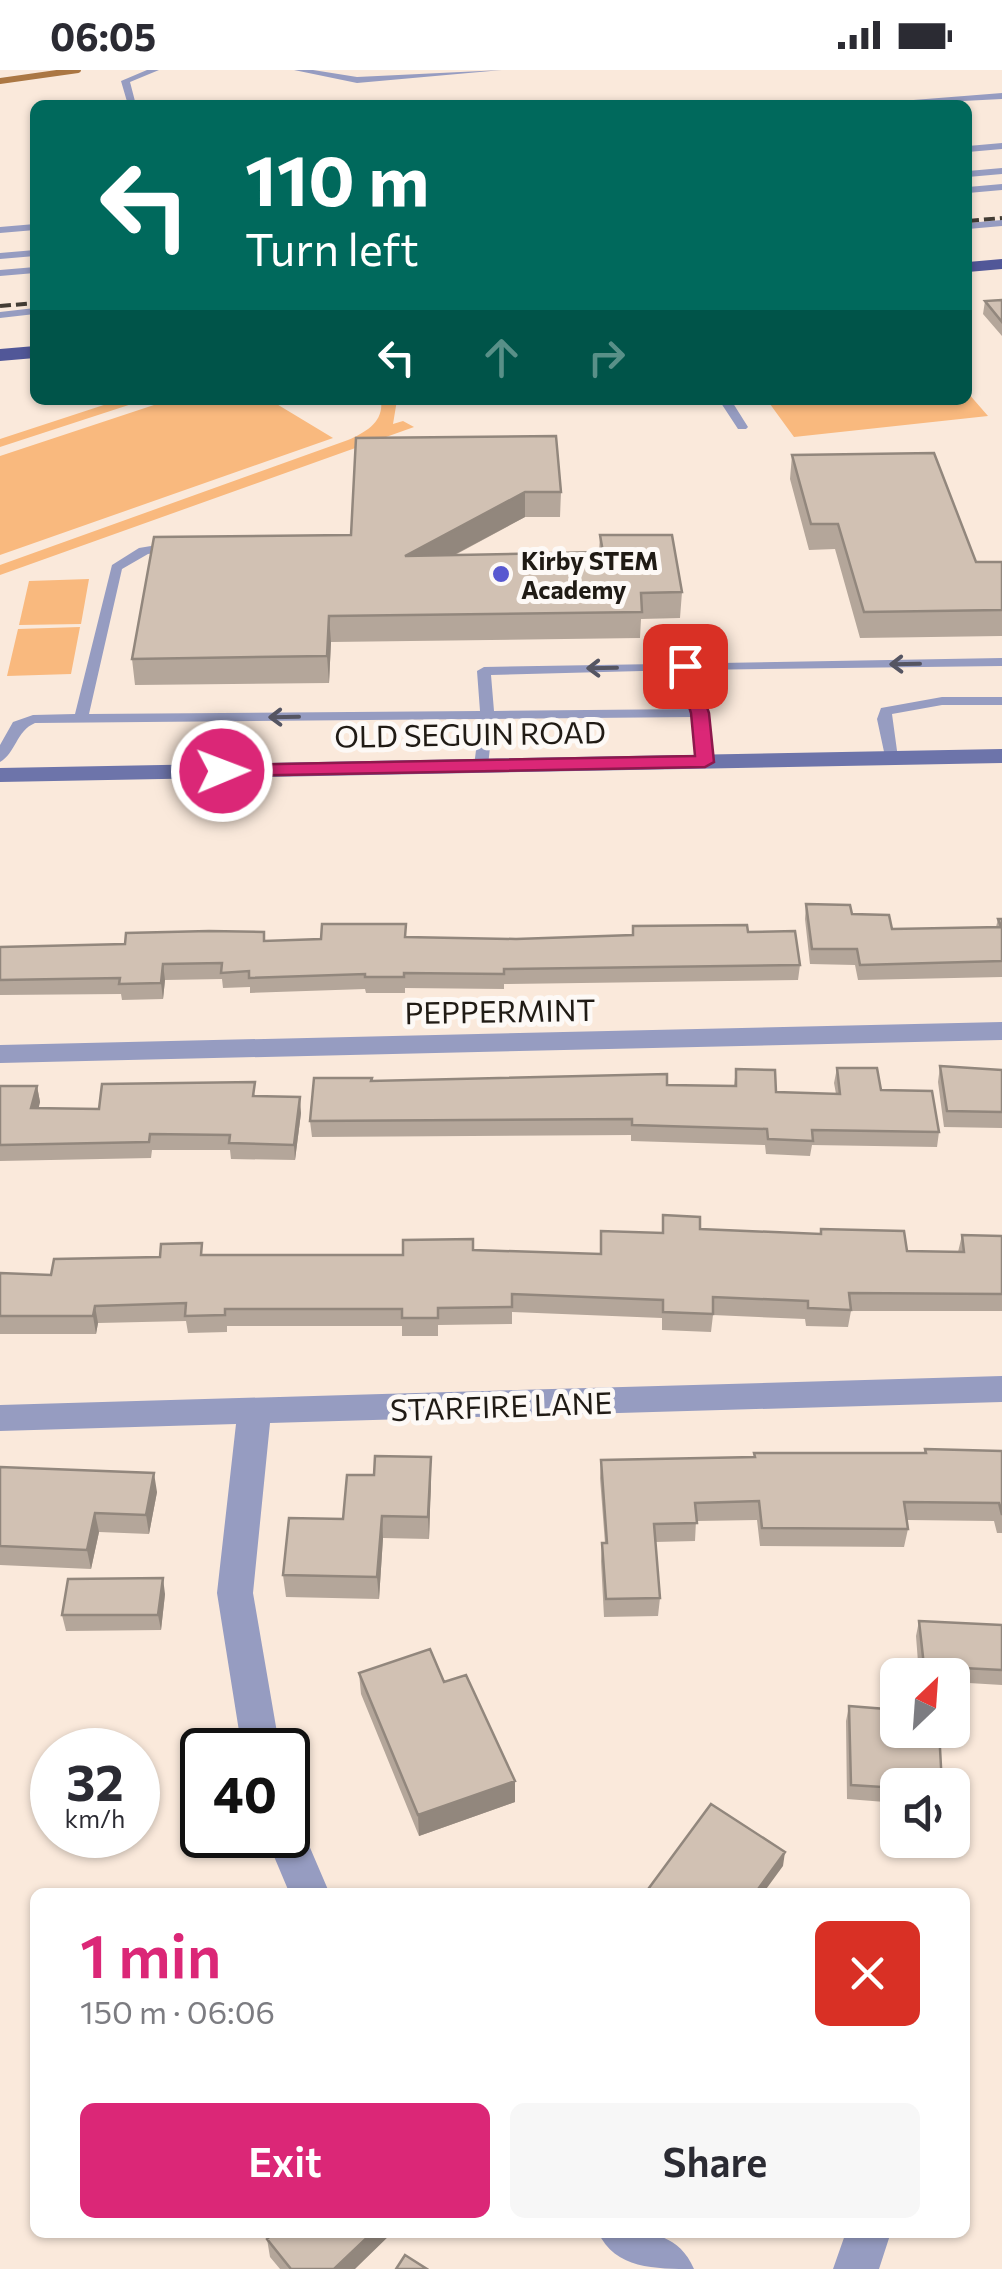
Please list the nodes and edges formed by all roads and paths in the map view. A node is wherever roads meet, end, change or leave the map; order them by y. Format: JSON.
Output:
{"nodes":[{"id":1,"x":155,"y":70,"type":"edge"},
{"id":2,"x":298,"y":70,"type":"edge"},
{"id":3,"x":328,"y":70,"type":"edge"},
{"id":4,"x":498,"y":70,"type":"edge"},
{"id":5,"x":318,"y":76,"type":"junction"},
{"id":6,"x":1002,"y":96,"type":"edge"},
{"id":7,"x":130,"y":100,"type":"edge"},
{"id":8,"x":951,"y":100,"type":"edge"},
{"id":9,"x":1002,"y":146,"type":"edge"},
{"id":10,"x":972,"y":149,"type":"edge"},
{"id":11,"x":1002,"y":171,"type":"edge"},
{"id":12,"x":972,"y":174,"type":"edge"},
{"id":13,"x":1002,"y":179,"type":"edge"},
{"id":14,"x":972,"y":182,"type":"edge"},
{"id":15,"x":1002,"y":187,"type":"edge"},
{"id":16,"x":972,"y":190,"type":"edge"},
{"id":17,"x":1002,"y":223,"type":"edge"},
{"id":18,"x":972,"y":226,"type":"edge"},
{"id":19,"x":30,"y":227,"type":"edge"},
{"id":20,"x":0,"y":230,"type":"edge"},
{"id":21,"x":30,"y":253,"type":"edge"},
{"id":22,"x":0,"y":256,"type":"edge"},
{"id":23,"x":30,"y":262,"type":"edge"},
{"id":24,"x":0,"y":264,"type":"edge"},
{"id":25,"x":1002,"y":264,"type":"edge"},
{"id":26,"x":972,"y":267,"type":"edge"},
{"id":27,"x":30,"y":271,"type":"edge"},
{"id":28,"x":0,"y":274,"type":"edge"},
{"id":29,"x":30,"y":312,"type":"edge"},
{"id":30,"x":0,"y":315,"type":"edge"},
{"id":31,"x":30,"y":353,"type":"edge"},
{"id":32,"x":0,"y":356,"type":"edge"},
{"id":33,"x":728,"y":405,"type":"edge"},
{"id":34,"x":742,"y":426,"type":"dead end"},
{"id":35,"x":188,"y":545,"type":"edge"},
{"id":36,"x":1002,"y":662,"type":"edge"},
{"id":37,"x":685,"y":666,"type":"junction"},
{"id":38,"x":1002,"y":701,"type":"edge"},
{"id":39,"x":700,"y":713,"type":"junction"},
{"id":40,"x":486,"y":714,"type":"junction"},
{"id":41,"x":81,"y":718,"type":"junction"},
{"id":42,"x":1002,"y":756,"type":"edge"},
{"id":43,"x":0,"y":758,"type":"edge"},
{"id":44,"x":891,"y":758,"type":"junction"},
{"id":45,"x":705,"y":762,"type":"junction"},
{"id":46,"x":481,"y":766,"type":"junction"},
{"id":47,"x":0,"y":775,"type":"edge"},
{"id":48,"x":1002,"y":1032,"type":"edge"},
{"id":49,"x":0,"y":1054,"type":"edge"},
{"id":50,"x":1002,"y":1390,"type":"edge"},
{"id":51,"x":254,"y":1412,"type":"junction"},
{"id":52,"x":0,"y":1418,"type":"edge"},
{"id":53,"x":256,"y":1728,"type":"edge"},
{"id":54,"x":294,"y":1858,"type":"edge"},
{"id":55,"x":306,"y":1888,"type":"edge"},
{"id":56,"x":628,"y":2238,"type":"edge"},
{"id":57,"x":867,"y":2238,"type":"edge"},
{"id":58,"x":672,"y":2269,"type":"edge"},
{"id":59,"x":856,"y":2269,"type":"edge"}],
"edges":[{"from":1,"to":7,"type":"lane"},
{"from":2,"to":5,"type":"lane"},
{"from":3,"to":5,"type":"lane"},
{"from":4,"to":5,"type":"lane"},
{"from":6,"to":8,"type":"lane"},
{"from":9,"to":10,"type":"lane"},
{"from":11,"to":12,"type":"lane"},
{"from":13,"to":14,"type":"lane"},
{"from":15,"to":16,"type":"lane"},
{"from":17,"to":18,"type":"lane"},
{"from":19,"to":20,"type":"lane"},
{"from":21,"to":22,"type":"lane"},
{"from":23,"to":24,"type":"lane"},
{"from":25,"to":26,"type":"main road"},
{"from":27,"to":28,"type":"lane"},
{"from":29,"to":30,"type":"lane"},
{"from":31,"to":32,"type":"main road"},
{"from":33,"to":34,"type":"lane"},
{"from":35,"to":41,"type":"lane"},
{"from":36,"to":37,"type":"lane","one_way":true},
{"from":37,"to":39,"type":"lane"},
{"from":37,"to":40,"type":"lane","one_way":true},
{"from":38,"to":44,"type":"lane"},
{"from":39,"to":40,"type":"lane"},
{"from":39,"to":45,"type":"lane"},
{"from":40,"to":41,"type":"lane","one_way":true},
{"from":40,"to":46,"type":"lane"},
{"from":41,"to":43,"type":"lane"},
{"from":42,"to":44,"type":"street","name":"OLD SEGUIN ROAD"},
{"from":44,"to":45,"type":"street","name":"OLD SEGUIN ROAD"},
{"from":45,"to":46,"type":"street","name":"OLD SEGUIN ROAD"},
{"from":46,"to":47,"type":"street","name":"OLD SEGUIN ROAD"},
{"from":48,"to":49,"type":"street","name":"PEPPERMINT"},
{"from":50,"to":51,"type":"street","name":"STARFIRE LANE"},
{"from":51,"to":52,"type":"street","name":"STARFIRE LANE"},
{"from":51,"to":53,"type":"street"},
{"from":54,"to":55,"type":"street"},
{"from":56,"to":58,"type":"street"},
{"from":57,"to":59,"type":"street"}]}
